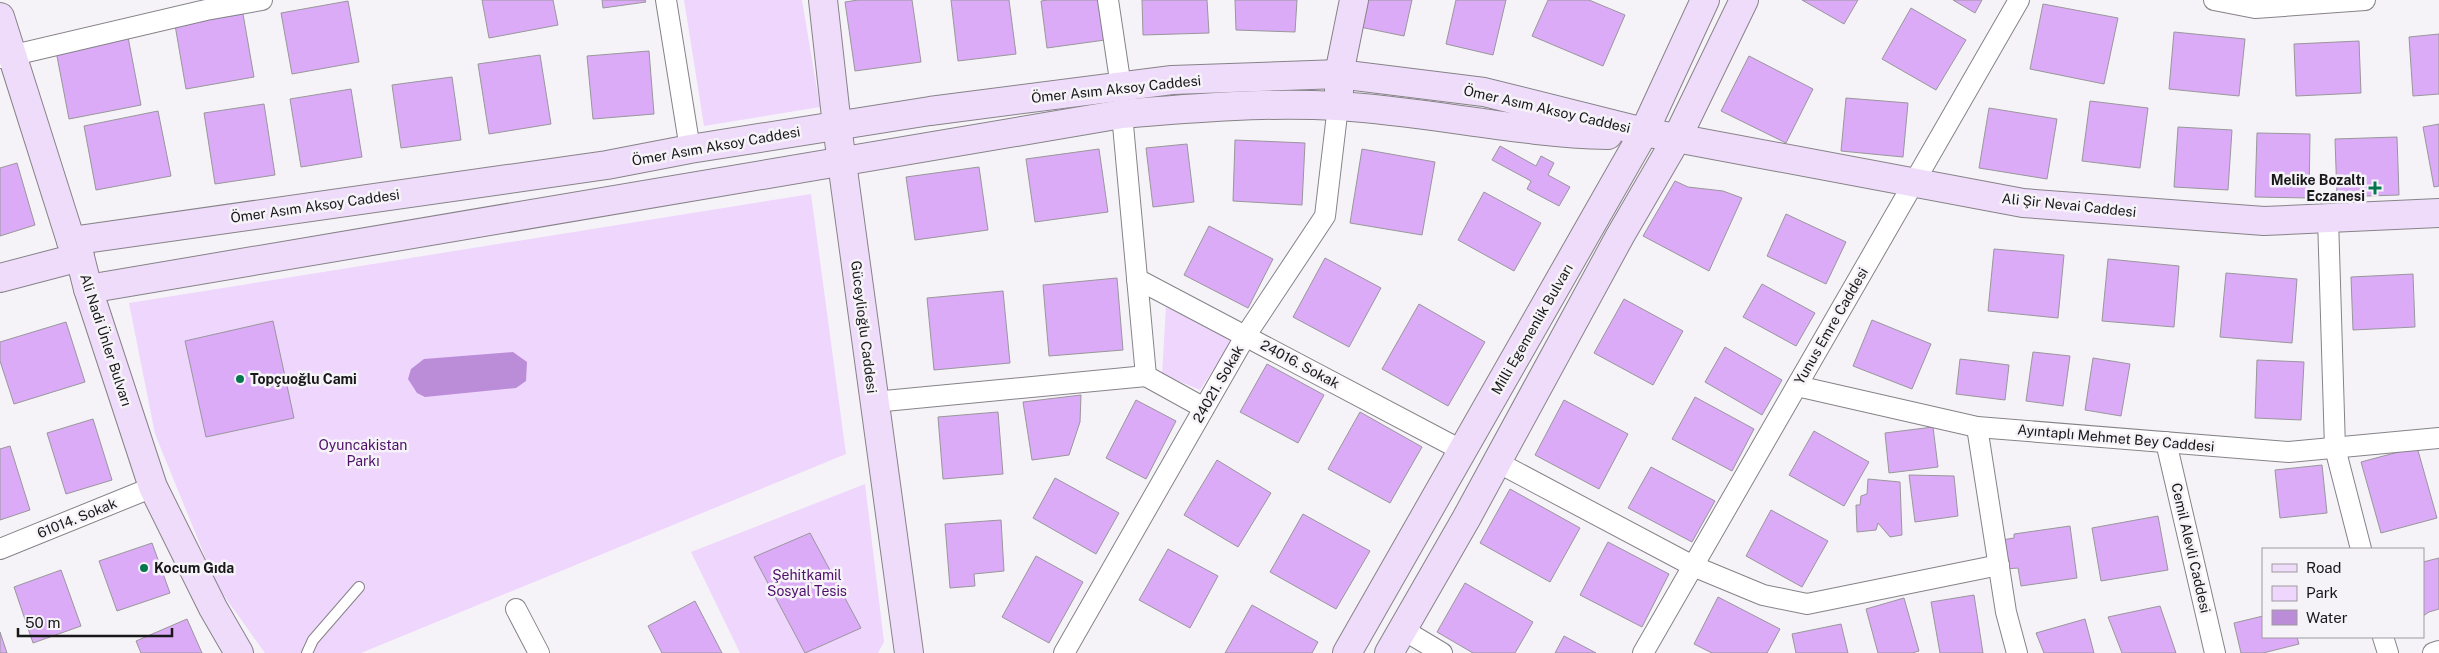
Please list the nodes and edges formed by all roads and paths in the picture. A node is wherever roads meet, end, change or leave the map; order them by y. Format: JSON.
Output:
{"nodes":[{"id":1,"x":262,"y":0,"type":"edge"},
{"id":2,"x":666,"y":0,"type":"edge"},
{"id":3,"x":823,"y":0,"type":"edge"},
{"id":4,"x":1108,"y":0,"type":"edge"},
{"id":5,"x":1354,"y":0,"type":"edge"},
{"id":6,"x":1705,"y":0,"type":"edge"},
{"id":7,"x":1744,"y":0,"type":"edge"},
{"id":8,"x":2019,"y":0,"type":"edge"},
{"id":9,"x":2214,"y":0,"type":"edge"},
{"id":10,"x":2365,"y":0,"type":"edge"},
{"id":11,"x":0,"y":17,"type":"edge"},
{"id":12,"x":6,"y":57,"type":"edge"},
{"id":13,"x":1339,"y":74,"type":"junction"},
{"id":14,"x":1121,"y":87,"type":"junction"},
{"id":15,"x":1338,"y":106,"type":"junction"},
{"id":16,"x":1122,"y":114,"type":"junction"},
{"id":17,"x":837,"y":126,"type":"junction"},
{"id":18,"x":1644,"y":132,"type":"junction"},
{"id":19,"x":1677,"y":138,"type":"junction"},
{"id":20,"x":690,"y":149,"type":"junction"},
{"id":21,"x":843,"y":160,"type":"junction"},
{"id":22,"x":1914,"y":182,"type":"junction"},
{"id":23,"x":2439,"y":212,"type":"edge"},
{"id":24,"x":2328,"y":218,"type":"junction"},
{"id":25,"x":76,"y":249,"type":"junction"},
{"id":26,"x":0,"y":278,"type":"edge"},
{"id":27,"x":1137,"y":279,"type":"junction"},
{"id":28,"x":88,"y":289,"type":"junction"},
{"id":29,"x":1246,"y":335,"type":"junction"},
{"id":30,"x":1146,"y":376,"type":"junction"},
{"id":31,"x":1797,"y":386,"type":"junction"},
{"id":32,"x":874,"y":402,"type":"junction"},
{"id":33,"x":1204,"y":408,"type":"junction"},
{"id":34,"x":1977,"y":427,"type":"junction"},
{"id":35,"x":2439,"y":438,"type":"edge"},
{"id":36,"x":2166,"y":442,"type":"junction"},
{"id":37,"x":2335,"y":448,"type":"junction"},
{"id":38,"x":1462,"y":450,"type":"junction"},
{"id":39,"x":1497,"y":462,"type":"junction"},
{"id":40,"x":153,"y":487,"type":"junction"},
{"id":41,"x":2361,"y":548,"type":"edge"},
{"id":42,"x":0,"y":549,"type":"edge"},
{"id":43,"x":1693,"y":566,"type":"junction"},
{"id":44,"x":1998,"y":566,"type":"junction"},
{"id":45,"x":359,"y":587,"type":"dead end"},
{"id":46,"x":516,"y":609,"type":"dead end"},
{"id":47,"x":1402,"y":629,"type":"junction"},
{"id":48,"x":2383,"y":638,"type":"edge"},
{"id":49,"x":2439,"y":651,"type":"edge"},
{"id":50,"x":239,"y":653,"type":"edge"},
{"id":51,"x":307,"y":653,"type":"edge"},
{"id":52,"x":539,"y":653,"type":"edge"},
{"id":53,"x":909,"y":653,"type":"edge"},
{"id":54,"x":1064,"y":653,"type":"edge"},
{"id":55,"x":1347,"y":653,"type":"edge"},
{"id":56,"x":1388,"y":653,"type":"edge"},
{"id":57,"x":1442,"y":653,"type":"edge"},
{"id":58,"x":1643,"y":653,"type":"edge"},
{"id":59,"x":2017,"y":653,"type":"edge"},
{"id":60,"x":2215,"y":653,"type":"edge"},
{"id":61,"x":2388,"y":653,"type":"edge"},
{"id":62,"x":2433,"y":653,"type":"edge"}],
"edges":[{"from":1,"to":12,"type":"street"},
{"from":2,"to":20,"type":"street"},
{"from":3,"to":17,"type":"street","name":"Güceylioğlu Caddesi"},
{"from":4,"to":14,"type":"street"},
{"from":5,"to":13,"type":"street"},
{"from":6,"to":18,"type":"street","name":"Milli Egemenlik Bulvarı"},
{"from":7,"to":19,"type":"street"},
{"from":8,"to":22,"type":"street","name":"Yunus Emre Caddesi"},
{"from":9,"to":10,"type":"street"},
{"from":11,"to":12,"type":"street","name":"Ali Nadi Ünler Bulvarı"},
{"from":12,"to":25,"type":"street","name":"Ali Nadi Ünler Bulvarı"},
{"from":13,"to":14,"type":"street","name":"Ömer Asım Aksoy Caddesi"},
{"from":13,"to":15,"type":"street"},
{"from":13,"to":18,"type":"street","name":"Ömer Asım Aksoy Caddesi"},
{"from":14,"to":17,"type":"street","name":"Ömer Asım Aksoy Caddesi"},
{"from":15,"to":16,"type":"street","name":"Ömer Asım Aksoy Caddesi"},
{"from":15,"to":18,"type":"street","name":"Ömer Asım Aksoy Caddesi"},
{"from":15,"to":29,"type":"street","name":"24021. Sokak"},
{"from":16,"to":21,"type":"street","name":"Ömer Asım Aksoy Caddesi"},
{"from":16,"to":27,"type":"street"},
{"from":17,"to":20,"type":"street","name":"Ömer Asım Aksoy Caddesi"},
{"from":17,"to":21,"type":"street","name":"Güceylioğlu Caddesi"},
{"from":18,"to":19,"type":"street","name":"Ali Şir Nevai Caddesi"},
{"from":18,"to":38,"type":"street","name":"Milli Egemenlik Bulvarı"},
{"from":19,"to":22,"type":"street","name":"Ali Şir Nevai Caddesi"},
{"from":19,"to":39,"type":"street"},
{"from":20,"to":25,"type":"street","name":"Ömer Asım Aksoy Caddesi"},
{"from":21,"to":28,"type":"street","name":"Ömer Asım Aksoy Caddesi"},
{"from":21,"to":32,"type":"street","name":"Güceylioğlu Caddesi"},
{"from":22,"to":24,"type":"street","name":"Ali Şir Nevai Caddesi"},
{"from":22,"to":31,"type":"street","name":"Yunus Emre Caddesi"},
{"from":23,"to":24,"type":"street","name":"Ali Şir Nevai Caddesi"},
{"from":24,"to":37,"type":"street"},
{"from":25,"to":26,"type":"street","name":"Ömer Asım Aksoy Caddesi"},
{"from":25,"to":28,"type":"street","name":"Ali Nadi Ünler Bulvarı"},
{"from":27,"to":29,"type":"street","name":"24016. Sokak"},
{"from":27,"to":30,"type":"street"},
{"from":28,"to":40,"type":"street","name":"Ali Nadi Ünler Bulvarı"},
{"from":29,"to":33,"type":"street","name":"24021. Sokak"},
{"from":29,"to":38,"type":"street","name":"24016. Sokak"},
{"from":30,"to":32,"type":"street"},
{"from":30,"to":33,"type":"street"},
{"from":31,"to":34,"type":"street","name":"Ayıntaplı Mehmet Bey Caddesi"},
{"from":31,"to":43,"type":"street","name":"Yunus Emre Caddesi"},
{"from":32,"to":53,"type":"street","name":"Güceylioğlu Caddesi"},
{"from":33,"to":54,"type":"street","name":"24021. Sokak"},
{"from":34,"to":36,"type":"street","name":"Ayıntaplı Mehmet Bey Caddesi"},
{"from":34,"to":44,"type":"street"},
{"from":35,"to":37,"type":"street","name":"Ayıntaplı Mehmet Bey Caddesi"},
{"from":36,"to":37,"type":"street","name":"Ayıntaplı Mehmet Bey Caddesi"},
{"from":36,"to":60,"type":"street","name":"Cemil Alevli Caddesi"},
{"from":37,"to":41,"type":"street"},
{"from":38,"to":55,"type":"street","name":"Milli Egemenlik Bulvarı"},
{"from":39,"to":43,"type":"street"},
{"from":39,"to":47,"type":"street"},
{"from":40,"to":42,"type":"street","name":"61014. Sokak"},
{"from":40,"to":50,"type":"street","name":"Ali Nadi Ünler Bulvarı"},
{"from":43,"to":44,"type":"street"},
{"from":43,"to":58,"type":"street","name":"Yunus Emre Caddesi"},
{"from":44,"to":59,"type":"street"},
{"from":45,"to":51,"type":"lane"},
{"from":46,"to":52,"type":"street"},
{"from":47,"to":56,"type":"street"},
{"from":47,"to":57,"type":"street"},
{"from":48,"to":61,"type":"street"},
{"from":49,"to":62,"type":"street"}]}
